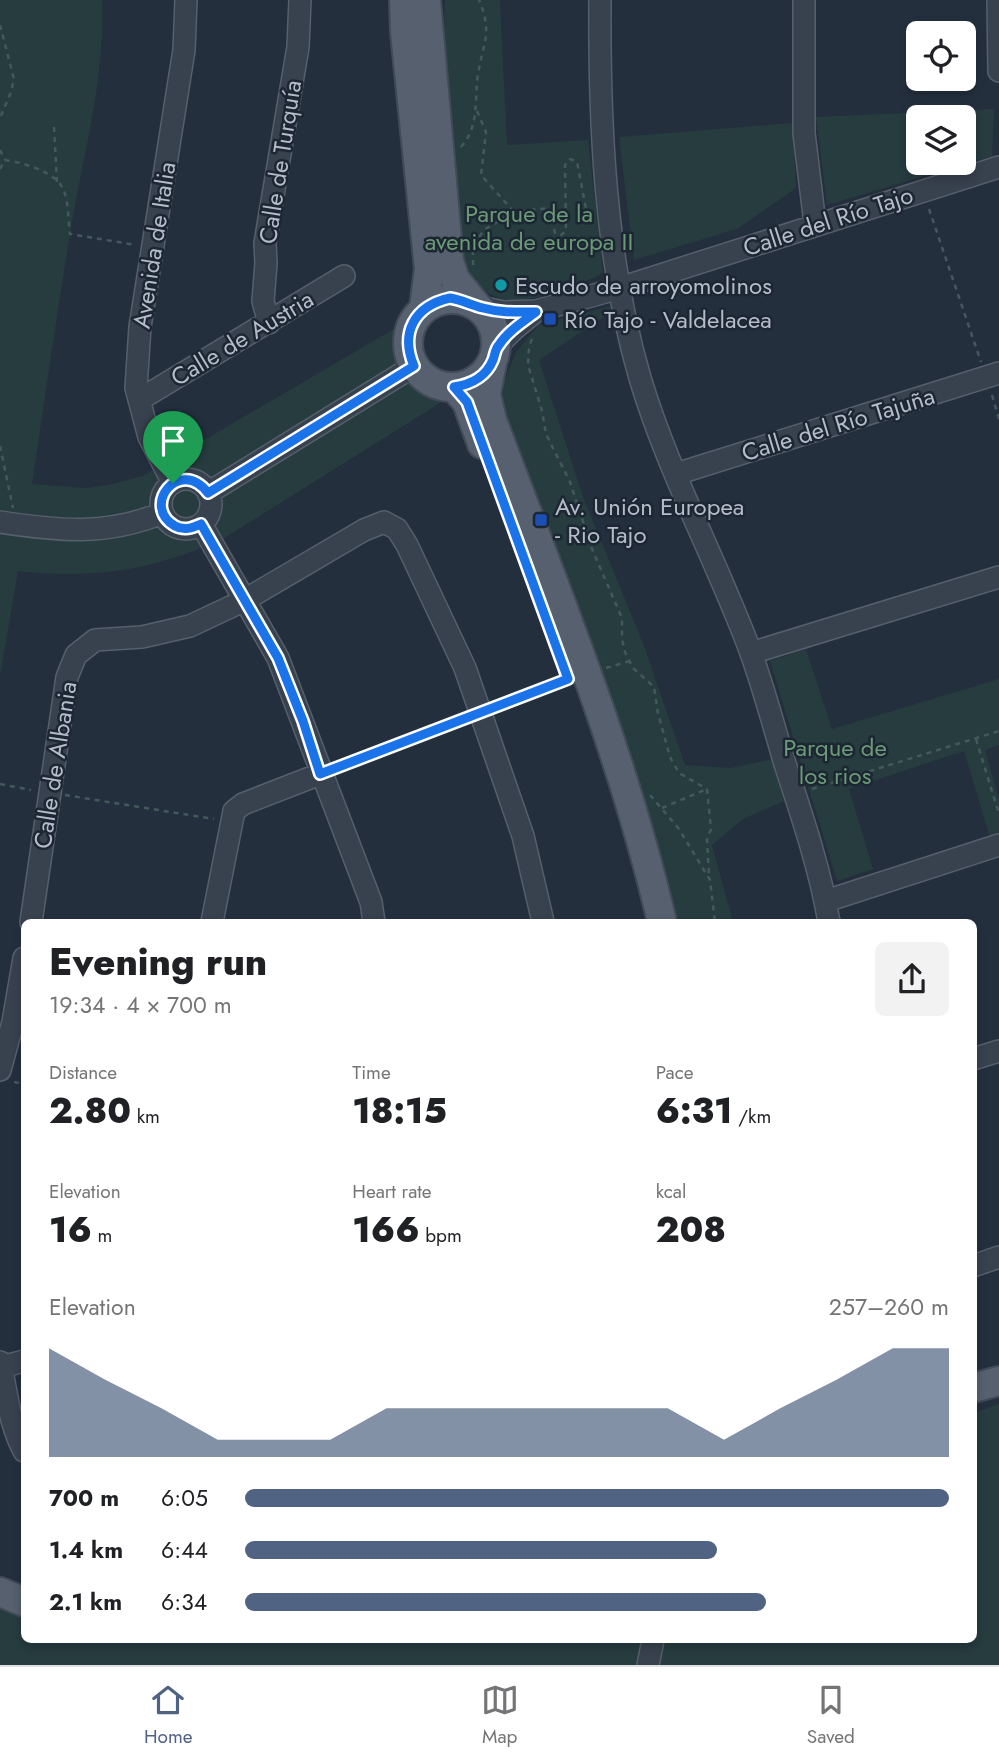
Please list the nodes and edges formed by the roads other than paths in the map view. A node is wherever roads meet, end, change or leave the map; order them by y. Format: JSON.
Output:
{"nodes":[{"id":1,"x":186,"y":0,"type":"edge"},
{"id":2,"x":300,"y":0,"type":"edge"},
{"id":3,"x":404,"y":0,"type":"edge"},
{"id":4,"x":426,"y":0,"type":"edge"},
{"id":5,"x":600,"y":0,"type":"edge"},
{"id":6,"x":804,"y":0,"type":"edge"},
{"id":7,"x":998,"y":0,"type":"edge"},
{"id":8,"x":999,"y":71,"type":"edge"},
{"id":9,"x":999,"y":167,"type":"edge"},
{"id":10,"x":815,"y":224,"type":"junction"},
{"id":11,"x":344,"y":276,"type":"dead end"},
{"id":12,"x":620,"y":288,"type":"junction"},
{"id":13,"x":477,"y":306,"type":"junction"},
{"id":14,"x":424,"y":308,"type":"junction"},
{"id":15,"x":536,"y":312,"type":"junction"},
{"id":16,"x":269,"y":323,"type":"junction"},
{"id":17,"x":494,"y":355,"type":"junction"},
{"id":18,"x":414,"y":366,"type":"junction"},
{"id":19,"x":993,"y":375,"type":"edge"},
{"id":20,"x":454,"y":387,"type":"junction"},
{"id":21,"x":139,"y":400,"type":"junction"},
{"id":22,"x":676,"y":474,"type":"junction"},
{"id":23,"x":173,"y":483,"type":"junction"},
{"id":24,"x":208,"y":493,"type":"junction"},
{"id":25,"x":162,"y":513,"type":"junction"},
{"id":26,"x":9,"y":523,"type":"edge"},
{"id":27,"x":201,"y":524,"type":"junction"},
{"id":28,"x":999,"y":577,"type":"edge"},
{"id":29,"x":243,"y":601,"type":"junction"},
{"id":30,"x":751,"y":653,"type":"junction"},
{"id":31,"x":320,"y":774,"type":"junction"},
{"id":32,"x":999,"y":845,"type":"edge"},
{"id":33,"x":825,"y":901,"type":"junction"},
{"id":34,"x":31,"y":919,"type":"edge"},
{"id":35,"x":213,"y":919,"type":"edge"},
{"id":36,"x":374,"y":919,"type":"edge"},
{"id":37,"x":542,"y":919,"type":"edge"},
{"id":38,"x":642,"y":919,"type":"edge"},
{"id":39,"x":661,"y":919,"type":"edge"},
{"id":40,"x":829,"y":919,"type":"edge"},
{"id":41,"x":21,"y":975,"type":"edge"},
{"id":42,"x":999,"y":1051,"type":"edge"},
{"id":43,"x":977,"y":1058,"type":"edge"},
{"id":44,"x":0,"y":1070,"type":"edge"},
{"id":45,"x":999,"y":1257,"type":"edge"},
{"id":46,"x":977,"y":1265,"type":"edge"},
{"id":47,"x":21,"y":1362,"type":"edge"},
{"id":48,"x":1,"y":1365,"type":"edge"},
{"id":49,"x":999,"y":1381,"type":"edge"},
{"id":50,"x":977,"y":1387,"type":"edge"},
{"id":51,"x":21,"y":1445,"type":"edge"},
{"id":52,"x":0,"y":1592,"type":"edge"},
{"id":53,"x":21,"y":1601,"type":"edge"},
{"id":54,"x":652,"y":1643,"type":"edge"},
{"id":55,"x":648,"y":1665,"type":"edge"}],
"edges":[{"from":1,"to":21,"type":"street","name":"Avenida de Italia"},
{"from":2,"to":16,"type":"street","name":"Calle de Turquía"},
{"from":3,"to":14,"type":"main road"},
{"from":4,"to":13,"type":"main road"},
{"from":5,"to":12,"type":"street"},
{"from":6,"to":10,"type":"street"},
{"from":7,"to":8,"type":"street"},
{"from":9,"to":10,"type":"street","name":"Calle del Río Tajo"},
{"from":10,"to":12,"type":"street","name":"Calle del Río Tajo"},
{"from":11,"to":16,"type":"street","name":"Calle de Austria"},
{"from":12,"to":15,"type":"street","name":"Calle del Río Tajo"},
{"from":12,"to":22,"type":"street"},
{"from":13,"to":14,"type":"main road"},
{"from":13,"to":15,"type":"street","name":"Calle del Río Tajo"},
{"from":13,"to":17,"type":"main road"},
{"from":14,"to":18,"type":"main road"},
{"from":15,"to":17,"type":"street","name":"Calle del Río Tajo"},
{"from":16,"to":21,"type":"street","name":"Calle de Austria"},
{"from":17,"to":20,"type":"main road"},
{"from":17,"to":39,"type":"main road"},
{"from":18,"to":20,"type":"main road"},
{"from":18,"to":24,"type":"street"},
{"from":19,"to":22,"type":"street","name":"Calle del Río Tajuña"},
{"from":20,"to":38,"type":"main road"},
{"from":21,"to":23,"type":"street","name":"Avenida de Italia"},
{"from":22,"to":30,"type":"street"},
{"from":23,"to":24,"type":"street"},
{"from":23,"to":25,"type":"street"},
{"from":24,"to":27,"type":"street"},
{"from":25,"to":26,"type":"street"},
{"from":25,"to":27,"type":"street"},
{"from":27,"to":29,"type":"street"},
{"from":28,"to":30,"type":"street"},
{"from":29,"to":31,"type":"street"},
{"from":29,"to":34,"type":"street","name":"Calle de Albania"},
{"from":29,"to":37,"type":"street","name":"Calle de Albania"},
{"from":30,"to":33,"type":"street"},
{"from":31,"to":35,"type":"street"},
{"from":31,"to":36,"type":"street"},
{"from":32,"to":33,"type":"street"},
{"from":33,"to":40,"type":"street"},
{"from":41,"to":44,"type":"street"},
{"from":42,"to":43,"type":"street"},
{"from":45,"to":46,"type":"street"},
{"from":47,"to":48,"type":"street"},
{"from":48,"to":51,"type":"street"},
{"from":49,"to":50,"type":"main road"},
{"from":52,"to":53,"type":"main road"},
{"from":54,"to":55,"type":"street"}]}
